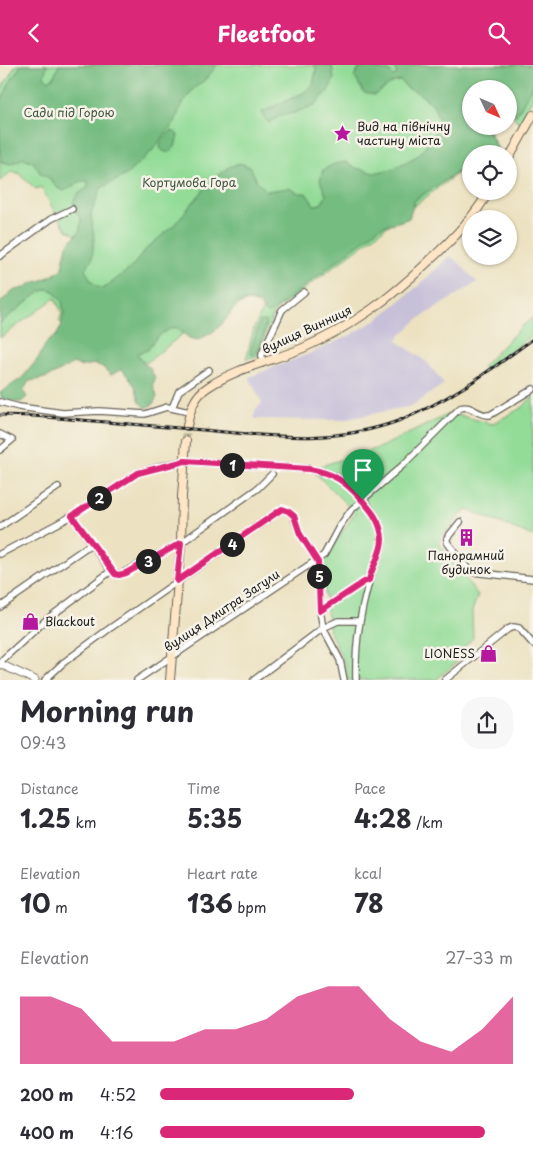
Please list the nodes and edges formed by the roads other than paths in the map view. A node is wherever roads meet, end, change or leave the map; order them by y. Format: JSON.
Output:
{"nodes":[{"id":1,"x":533,"y":115,"type":"edge"},
{"id":2,"x":516,"y":145,"type":"edge"},
{"id":3,"x":483,"y":200,"type":"edge"},
{"id":4,"x":72,"y":209,"type":"dead end"},
{"id":5,"x":0,"y":256,"type":"edge"},
{"id":6,"x":304,"y":292,"type":"dead end"},
{"id":7,"x":261,"y":364,"type":"junction"},
{"id":8,"x":209,"y":370,"type":"dead end"},
{"id":9,"x":533,"y":389,"type":"edge"},
{"id":10,"x":0,"y":402,"type":"edge"},
{"id":11,"x":172,"y":407,"type":"junction"},
{"id":12,"x":189,"y":412,"type":"junction"},
{"id":13,"x":188,"y":426,"type":"tunnel mouth"},
{"id":14,"x":0,"y":434,"type":"edge"},
{"id":15,"x":186,"y":441,"type":"tunnel mouth"},
{"id":16,"x":0,"y":450,"type":"edge"},
{"id":17,"x":185,"y":461,"type":"junction"},
{"id":18,"x":272,"y":474,"type":"dead end"},
{"id":19,"x":58,"y":487,"type":"dead end"},
{"id":20,"x":363,"y":500,"type":"junction"},
{"id":21,"x":72,"y":516,"type":"junction"},
{"id":22,"x":460,"y":522,"type":"dead end"},
{"id":23,"x":0,"y":527,"type":"edge"},
{"id":24,"x":181,"y":543,"type":"junction"},
{"id":25,"x":91,"y":544,"type":"junction"},
{"id":26,"x":0,"y":554,"type":"edge"},
{"id":27,"x":318,"y":560,"type":"junction"},
{"id":28,"x":111,"y":571,"type":"junction"},
{"id":29,"x":533,"y":579,"type":"edge"},
{"id":30,"x":369,"y":580,"type":"junction"},
{"id":31,"x":177,"y":581,"type":"junction"},
{"id":32,"x":0,"y":607,"type":"edge"},
{"id":33,"x":320,"y":611,"type":"junction"},
{"id":34,"x":358,"y":621,"type":"junction"},
{"id":35,"x":323,"y":628,"type":"junction"},
{"id":36,"x":533,"y":644,"type":"edge"},
{"id":37,"x":172,"y":656,"type":"junction"},
{"id":38,"x":0,"y":663,"type":"edge"},
{"id":39,"x":35,"y":680,"type":"edge"},
{"id":40,"x":45,"y":680,"type":"edge"},
{"id":41,"x":137,"y":680,"type":"edge"},
{"id":42,"x":170,"y":680,"type":"edge"},
{"id":43,"x":254,"y":680,"type":"edge"},
{"id":44,"x":344,"y":680,"type":"edge"},
{"id":45,"x":356,"y":680,"type":"edge"},
{"id":46,"x":445,"y":680,"type":"edge"}],
"edges":[{"from":1,"to":2,"type":"main road"},
{"from":3,"to":7,"type":"main road","name":"вулиця Винниця"},
{"from":4,"to":5,"type":"street"},
{"from":6,"to":7,"type":"street"},
{"from":7,"to":12,"type":"main road","name":"вулиця Винниця"},
{"from":8,"to":11,"type":"street"},
{"from":9,"to":20,"type":"street"},
{"from":10,"to":11,"type":"street"},
{"from":11,"to":12,"type":"street"},
{"from":12,"to":13,"type":"main road"},
{"from":14,"to":16,"type":"street"},
{"from":15,"to":17,"type":"main road"},
{"from":17,"to":20,"type":"street"},
{"from":17,"to":21,"type":"street"},
{"from":17,"to":24,"type":"main road"},
{"from":18,"to":24,"type":"street"},
{"from":19,"to":23,"type":"street"},
{"from":20,"to":27,"type":"street"},
{"from":20,"to":30,"type":"street"},
{"from":21,"to":25,"type":"street"},
{"from":21,"to":26,"type":"street"},
{"from":22,"to":29,"type":"street"},
{"from":24,"to":28,"type":"street"},
{"from":24,"to":31,"type":"main road"},
{"from":25,"to":28,"type":"street"},
{"from":25,"to":32,"type":"street"},
{"from":27,"to":31,"type":"street"},
{"from":27,"to":33,"type":"street"},
{"from":27,"to":37,"type":"street","name":"вулиця Дмитра Загули"},
{"from":28,"to":38,"type":"street"},
{"from":30,"to":33,"type":"street"},
{"from":30,"to":34,"type":"street"},
{"from":31,"to":37,"type":"main road"},
{"from":31,"to":40,"type":"street"},
{"from":33,"to":35,"type":"street"},
{"from":34,"to":35,"type":"street"},
{"from":34,"to":45,"type":"street"},
{"from":35,"to":43,"type":"street"},
{"from":35,"to":44,"type":"street"},
{"from":36,"to":46,"type":"street"},
{"from":37,"to":41,"type":"street","name":"вулиця Дмитра Загули"},
{"from":37,"to":42,"type":"main road"},
{"from":38,"to":39,"type":"street"}]}
